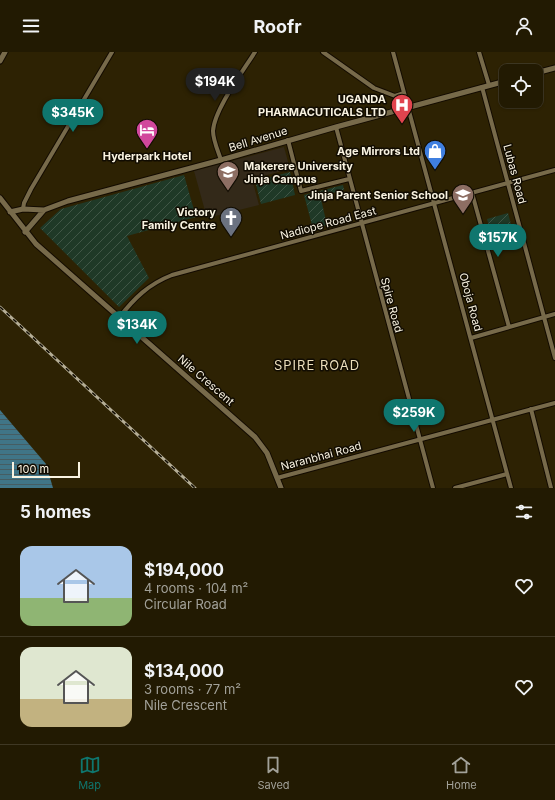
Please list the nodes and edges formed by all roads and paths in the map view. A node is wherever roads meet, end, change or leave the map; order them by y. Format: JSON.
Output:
{"nodes":[{"id":1,"x":4,"y":52,"type":"edge"},
{"id":2,"x":112,"y":52,"type":"edge"},
{"id":3,"x":255,"y":52,"type":"edge"},
{"id":4,"x":323,"y":52,"type":"edge"},
{"id":5,"x":393,"y":52,"type":"edge"},
{"id":6,"x":479,"y":52,"type":"edge"},
{"id":7,"x":0,"y":61,"type":"edge"},
{"id":8,"x":555,"y":70,"type":"edge"},
{"id":9,"x":543,"y":72,"type":"edge"},
{"id":10,"x":499,"y":83,"type":"edge"},
{"id":11,"x":489,"y":86,"type":"junction"},
{"id":12,"x":482,"y":87,"type":"junction"},
{"id":13,"x":404,"y":93,"type":"junction"},
{"id":14,"x":408,"y":108,"type":"junction"},
{"id":15,"x":336,"y":127,"type":"junction"},
{"id":16,"x":288,"y":140,"type":"junction"},
{"id":17,"x":221,"y":160,"type":"junction"},
{"id":18,"x":555,"y":170,"type":"edge"},
{"id":19,"x":349,"y":179,"type":"junction"},
{"id":20,"x":508,"y":182,"type":"junction"},
{"id":21,"x":472,"y":193,"type":"junction"},
{"id":22,"x":0,"y":198,"type":"edge"},
{"id":23,"x":435,"y":203,"type":"junction"},
{"id":24,"x":23,"y":209,"type":"junction"},
{"id":25,"x":44,"y":210,"type":"junction"},
{"id":26,"x":10,"y":212,"type":"junction"},
{"id":27,"x":361,"y":224,"type":"junction"},
{"id":28,"x":26,"y":232,"type":"junction"},
{"id":29,"x":555,"y":314,"type":"edge"},
{"id":30,"x":544,"y":317,"type":"junction"},
{"id":31,"x":119,"y":318,"type":"junction"},
{"id":32,"x":509,"y":327,"type":"junction"},
{"id":33,"x":471,"y":338,"type":"junction"},
{"id":34,"x":555,"y":358,"type":"edge"},
{"id":35,"x":555,"y":403,"type":"edge"},
{"id":36,"x":531,"y":409,"type":"junction"},
{"id":37,"x":492,"y":420,"type":"junction"},
{"id":38,"x":419,"y":439,"type":"junction"},
{"id":39,"x":507,"y":474,"type":"junction"},
{"id":40,"x":278,"y":478,"type":"junction"},
{"id":41,"x":472,"y":486,"type":"edge"},
{"id":42,"x":281,"y":488,"type":"edge"},
{"id":43,"x":433,"y":488,"type":"edge"},
{"id":44,"x":454,"y":488,"type":"edge"},
{"id":45,"x":511,"y":488,"type":"edge"},
{"id":46,"x":551,"y":488,"type":"edge"}],
"edges":[{"from":1,"to":7,"type":"street"},
{"from":2,"to":24,"type":"street"},
{"from":3,"to":17,"type":"street"},
{"from":4,"to":13,"type":"street"},
{"from":5,"to":13,"type":"street","name":"Oboja Road"},
{"from":6,"to":11,"type":"street"},
{"from":8,"to":9,"type":"street"},
{"from":10,"to":11,"type":"street","name":"Bell Avenue"},
{"from":11,"to":12,"type":"street","name":"Bell Avenue"},
{"from":12,"to":14,"type":"street","name":"Bell Avenue"},
{"from":12,"to":20,"type":"street","name":"Lubas Road"},
{"from":13,"to":14,"type":"street","name":"Oboja Road"},
{"from":14,"to":15,"type":"street","name":"Bell Avenue"},
{"from":14,"to":23,"type":"street","name":"Oboja Road"},
{"from":15,"to":16,"type":"street","name":"Bell Avenue"},
{"from":15,"to":19,"type":"street","name":"Spire Road"},
{"from":16,"to":17,"type":"street","name":"Bell Avenue"},
{"from":16,"to":19,"type":"street"},
{"from":17,"to":25,"type":"street","name":"Bell Avenue"},
{"from":18,"to":20,"type":"street","name":"Nadiope Road East"},
{"from":19,"to":27,"type":"street","name":"Spire Road"},
{"from":20,"to":21,"type":"street","name":"Nadiope Road East"},
{"from":20,"to":30,"type":"street","name":"Lubas Road"},
{"from":21,"to":23,"type":"street","name":"Nadiope Road East"},
{"from":21,"to":32,"type":"street"},
{"from":22,"to":26,"type":"street","name":"Nile Crescent"},
{"from":23,"to":27,"type":"street","name":"Nadiope Road East"},
{"from":23,"to":33,"type":"street","name":"Oboja Road"},
{"from":24,"to":25,"type":"street"},
{"from":24,"to":26,"type":"street"},
{"from":25,"to":28,"type":"street"},
{"from":26,"to":28,"type":"street","name":"Nile Crescent"},
{"from":27,"to":31,"type":"street","name":"Nadiope Road East"},
{"from":27,"to":38,"type":"street","name":"Spire Road"},
{"from":28,"to":31,"type":"street","name":"Nile Crescent"},
{"from":29,"to":30,"type":"street"},
{"from":30,"to":32,"type":"street"},
{"from":30,"to":34,"type":"street","name":"Lubas Road"},
{"from":31,"to":40,"type":"street","name":"Nile Crescent"},
{"from":32,"to":33,"type":"street"},
{"from":33,"to":37,"type":"street","name":"Oboja Road"},
{"from":35,"to":36,"type":"street","name":"Naranbhai Road"},
{"from":36,"to":37,"type":"street","name":"Naranbhai Road"},
{"from":36,"to":46,"type":"street"},
{"from":37,"to":38,"type":"street","name":"Naranbhai Road"},
{"from":37,"to":39,"type":"street","name":"Oboja Road"},
{"from":38,"to":40,"type":"street","name":"Naranbhai Road"},
{"from":38,"to":43,"type":"street","name":"Spire Road"},
{"from":39,"to":41,"type":"street"},
{"from":39,"to":45,"type":"street","name":"Oboja Road"},
{"from":40,"to":42,"type":"street","name":"Nile Crescent"},
{"from":41,"to":44,"type":"street"}]}
